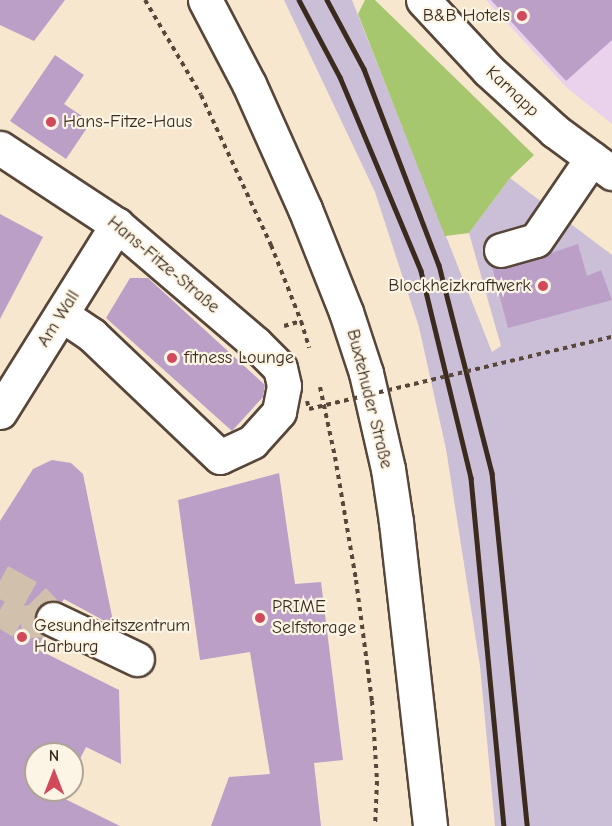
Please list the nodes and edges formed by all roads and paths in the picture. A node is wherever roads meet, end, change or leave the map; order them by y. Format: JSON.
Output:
{"nodes":[{"id":1,"x":205,"y":0,"type":"edge"},
{"id":2,"x":423,"y":0,"type":"edge"},
{"id":3,"x":0,"y":148,"type":"edge"},
{"id":4,"x":602,"y":165,"type":"edge"},
{"id":5,"x":117,"y":225,"type":"junction"},
{"id":6,"x":501,"y":250,"type":"dead end"},
{"id":7,"x":61,"y":314,"type":"junction"},
{"id":8,"x":612,"y":337,"type":"edge"},
{"id":9,"x":293,"y":406,"type":"junction"},
{"id":10,"x":0,"y":412,"type":"edge"},
{"id":11,"x":53,"y":619,"type":"dead end"},
{"id":12,"x":137,"y":659,"type":"dead end"},
{"id":13,"x":430,"y":826,"type":"edge"}],
"edges":[{"from":1,"to":13,"type":"street","name":"Buxtehuder Straße"},
{"from":2,"to":4,"type":"street","name":"Karnapp"},
{"from":3,"to":5,"type":"street","name":"Hans-Fitze-Straße"},
{"from":4,"to":6,"type":"street"},
{"from":5,"to":7,"type":"street","name":"Am Wall"},
{"from":5,"to":9,"type":"street","name":"Hans-Fitze-Straße"},
{"from":7,"to":9,"type":"street"},
{"from":7,"to":10,"type":"street","name":"Am Wall"},
{"from":8,"to":9,"type":"path","bridge":true},
{"from":11,"to":12,"type":"street"}]}
